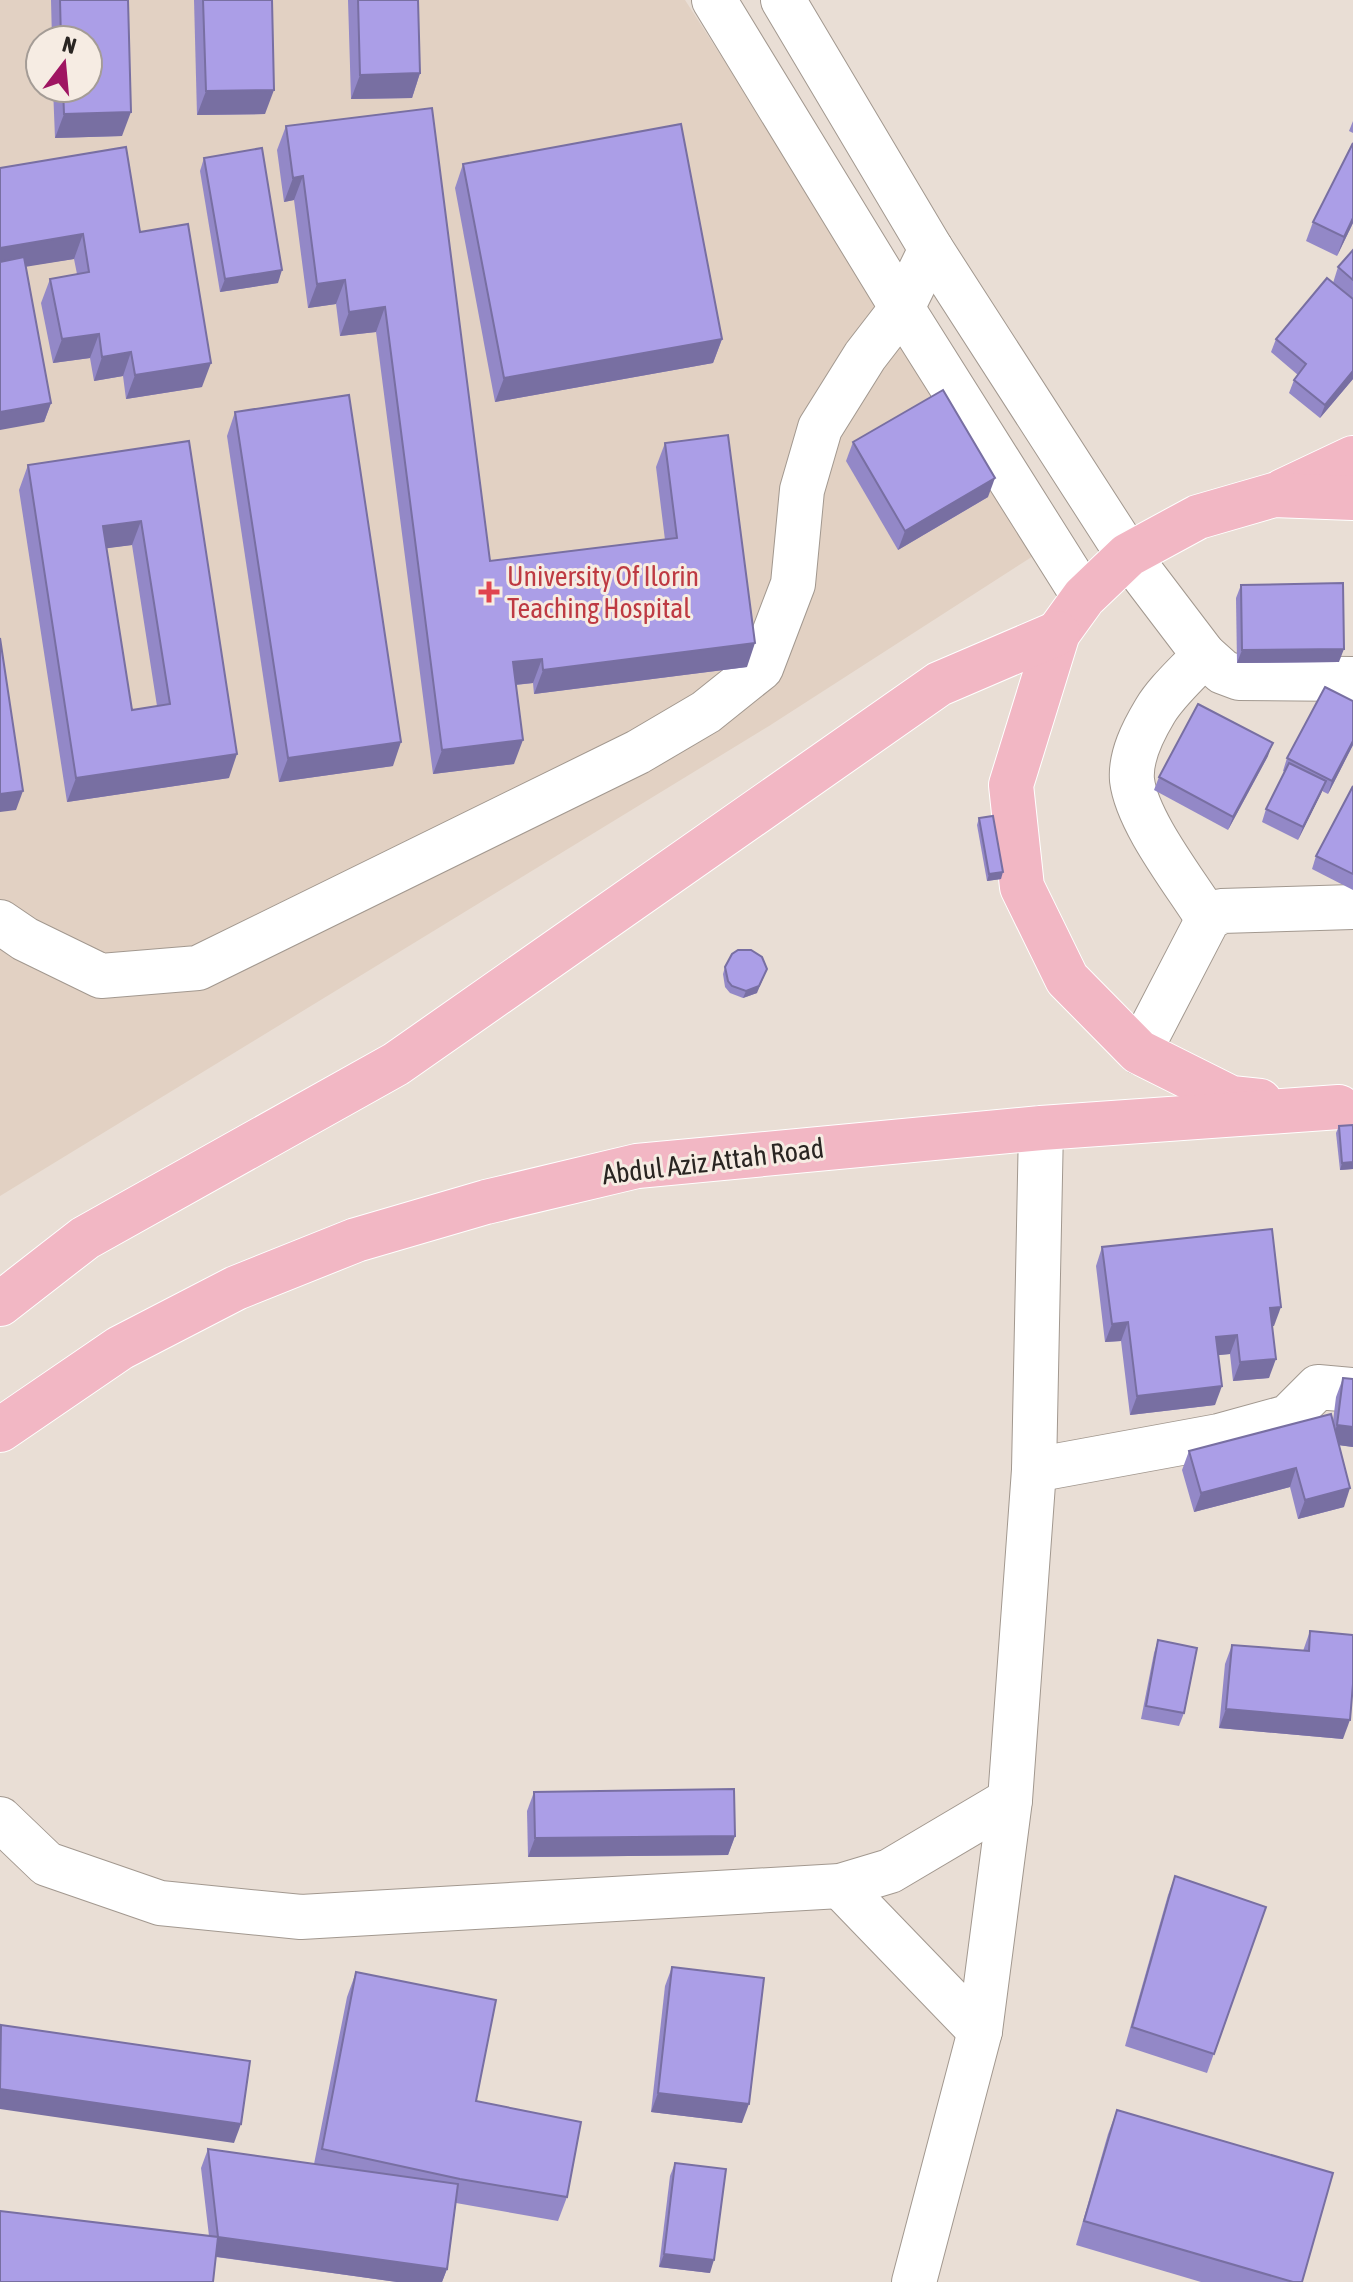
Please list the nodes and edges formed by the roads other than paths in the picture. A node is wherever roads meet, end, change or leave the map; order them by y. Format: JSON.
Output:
{"nodes":[{"id":1,"x":714,"y":0,"type":"edge"},
{"id":2,"x":783,"y":0,"type":"edge"},
{"id":3,"x":931,"y":249,"type":"junction"},
{"id":4,"x":902,"y":308,"type":"junction"},
{"id":5,"x":1353,"y":458,"type":"edge"},
{"id":6,"x":1274,"y":495,"type":"junction"},
{"id":7,"x":1353,"y":498,"type":"edge"},
{"id":8,"x":1128,"y":555,"type":"junction"},
{"id":9,"x":1084,"y":597,"type":"junction"},
{"id":10,"x":1058,"y":633,"type":"junction"},
{"id":11,"x":1204,"y":655,"type":"junction"},
{"id":12,"x":1353,"y":679,"type":"edge"},
{"id":13,"x":1353,"y":907,"type":"edge"},
{"id":14,"x":1208,"y":919,"type":"junction"},
{"id":15,"x":0,"y":922,"type":"edge"},
{"id":16,"x":1139,"y":1052,"type":"junction"},
{"id":17,"x":1346,"y":1104,"type":"edge"},
{"id":18,"x":1041,"y":1128,"type":"junction"},
{"id":19,"x":85,"y":1238,"type":"junction"},
{"id":20,"x":0,"y":1267,"type":"edge"},
{"id":21,"x":0,"y":1304,"type":"edge"},
{"id":22,"x":1353,"y":1390,"type":"edge"},
{"id":23,"x":0,"y":1430,"type":"edge"},
{"id":24,"x":1034,"y":1470,"type":"junction"},
{"id":25,"x":1010,"y":1800,"type":"junction"},
{"id":26,"x":0,"y":1819,"type":"edge"},
{"id":27,"x":840,"y":1886,"type":"junction"},
{"id":28,"x":980,"y":2031,"type":"junction"},
{"id":29,"x":914,"y":2282,"type":"edge"}],
"edges":[{"from":1,"to":4,"type":"street"},
{"from":2,"to":3,"type":"street"},
{"from":3,"to":4,"type":"street"},
{"from":3,"to":8,"type":"street"},
{"from":4,"to":9,"type":"street"},
{"from":4,"to":15,"type":"street"},
{"from":5,"to":6,"type":"highway"},
{"from":6,"to":7,"type":"highway"},
{"from":6,"to":8,"type":"highway"},
{"from":8,"to":9,"type":"highway"},
{"from":8,"to":11,"type":"street"},
{"from":9,"to":10,"type":"highway"},
{"from":10,"to":16,"type":"highway"},
{"from":10,"to":19,"type":"highway"},
{"from":11,"to":12,"type":"street"},
{"from":11,"to":14,"type":"street"},
{"from":13,"to":14,"type":"street"},
{"from":14,"to":16,"type":"street"},
{"from":16,"to":17,"type":"highway"},
{"from":17,"to":18,"type":"highway","name":"Abdul Aziz Attah Road"},
{"from":18,"to":23,"type":"highway","name":"Abdul Aziz Attah Road"},
{"from":18,"to":24,"type":"street"},
{"from":19,"to":20,"type":"highway"},
{"from":19,"to":21,"type":"highway"},
{"from":22,"to":24,"type":"street"},
{"from":24,"to":25,"type":"street"},
{"from":25,"to":27,"type":"street"},
{"from":25,"to":28,"type":"street"},
{"from":26,"to":27,"type":"street"},
{"from":27,"to":28,"type":"street"},
{"from":28,"to":29,"type":"street"}]}
